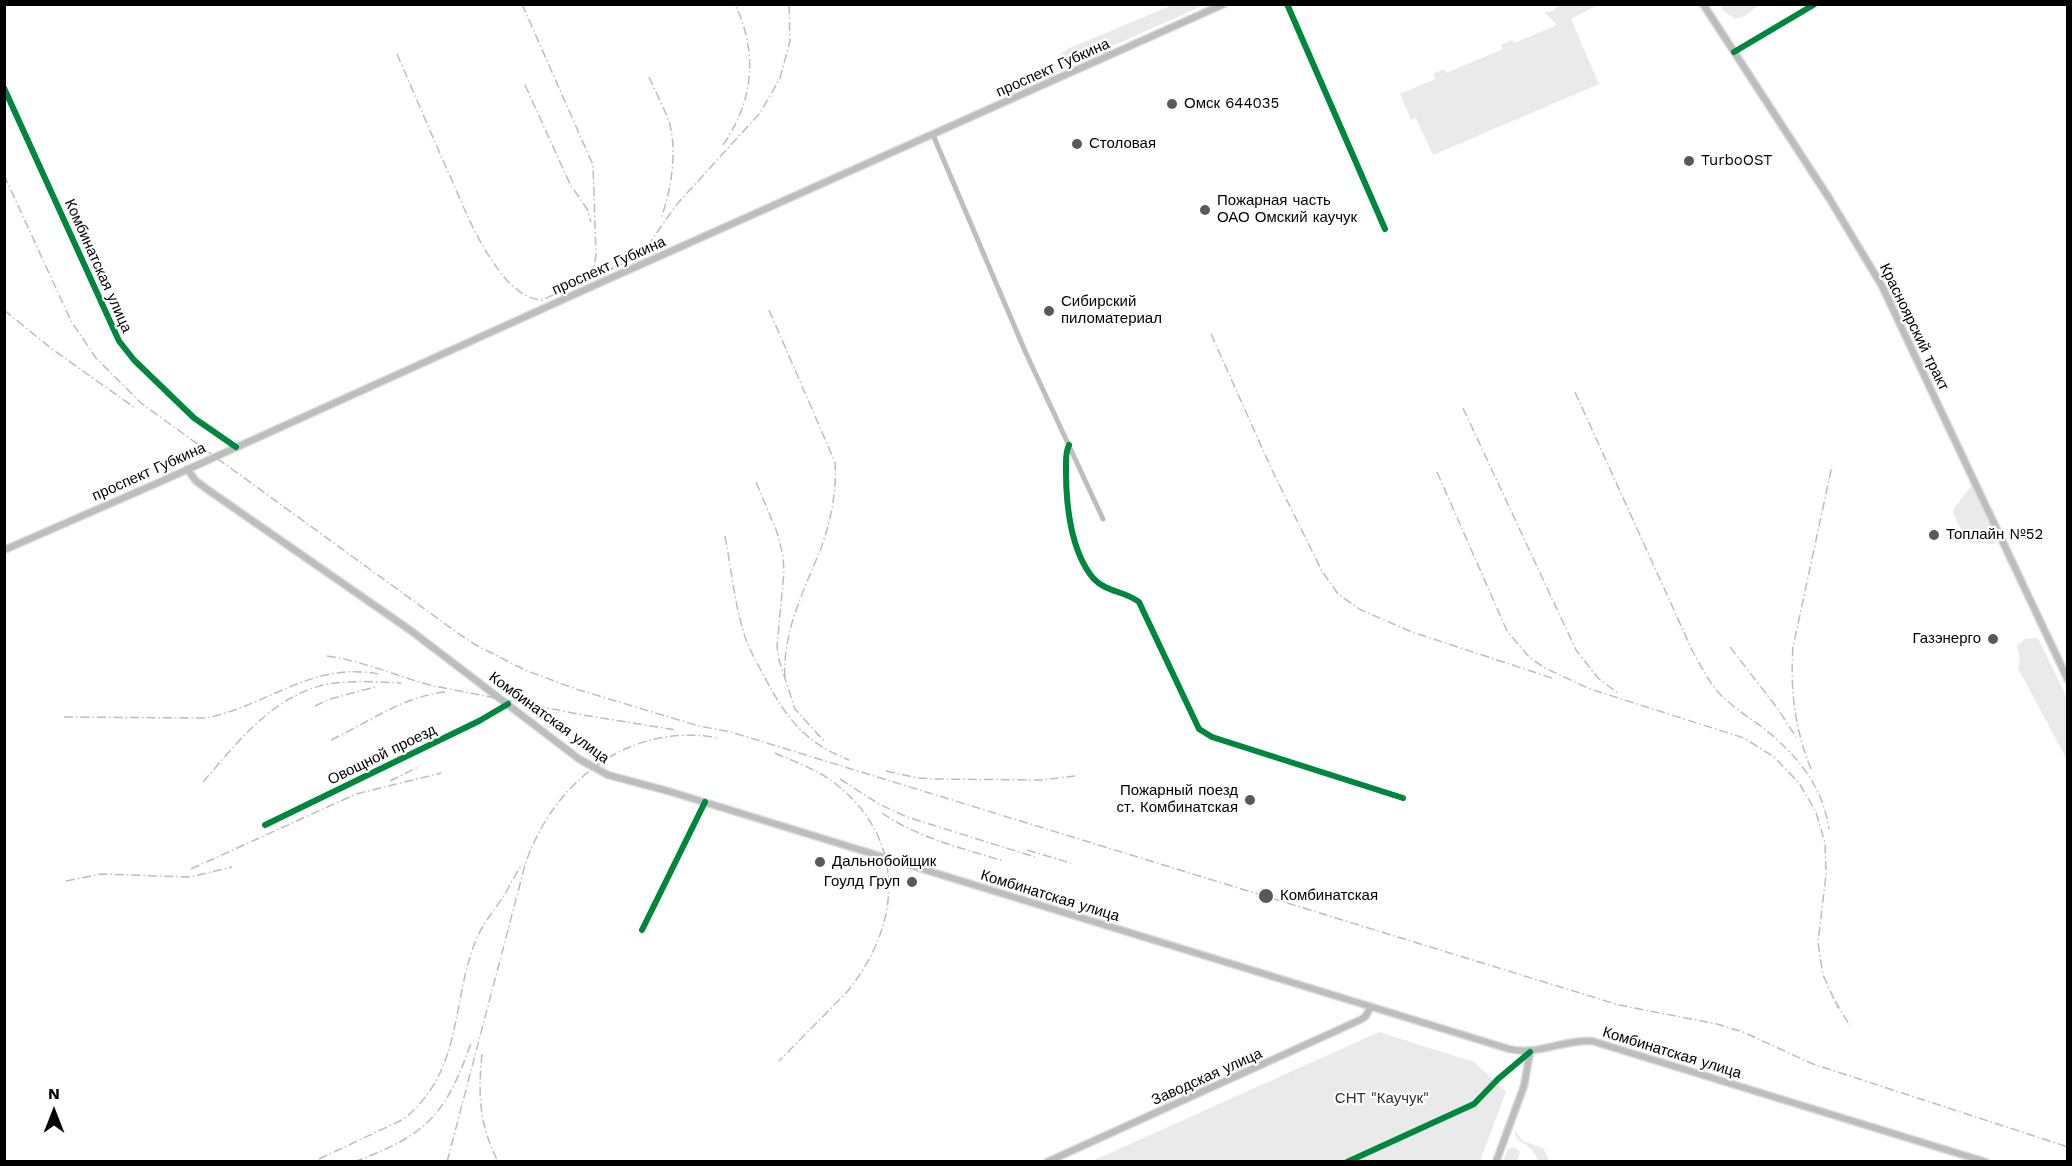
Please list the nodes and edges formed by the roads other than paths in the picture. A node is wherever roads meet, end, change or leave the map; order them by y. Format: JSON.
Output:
{"nodes":[{"id":1,"x":1224,"y":4,"type":"edge"},
{"id":2,"x":1287,"y":4,"type":"edge"},
{"id":3,"x":1702,"y":4,"type":"edge"},
{"id":4,"x":1815,"y":4,"type":"edge"},
{"id":5,"x":1734,"y":52,"type":"junction"},
{"id":6,"x":4,"y":88,"type":"edge"},
{"id":7,"x":933,"y":135,"type":"junction"},
{"id":8,"x":1385,"y":229,"type":"dead end"},
{"id":9,"x":1070,"y":444,"type":"junction"},
{"id":10,"x":236,"y":447,"type":"junction"},
{"id":11,"x":187,"y":469,"type":"junction"},
{"id":12,"x":1103,"y":519,"type":"dead end"},
{"id":13,"x":4,"y":550,"type":"edge"},
{"id":14,"x":2067,"y":680,"type":"edge"},
{"id":15,"x":508,"y":704,"type":"junction"},
{"id":16,"x":1403,"y":798,"type":"dead end"},
{"id":17,"x":705,"y":802,"type":"junction"},
{"id":18,"x":265,"y":825,"type":"dead end"},
{"id":19,"x":642,"y":930,"type":"dead end"},
{"id":20,"x":1371,"y":1007,"type":"junction"},
{"id":21,"x":1530,"y":1052,"type":"junction"},
{"id":22,"x":1047,"y":1161,"type":"edge"},
{"id":23,"x":1347,"y":1161,"type":"edge"},
{"id":24,"x":1496,"y":1161,"type":"edge"},
{"id":25,"x":1986,"y":1161,"type":"edge"}],
"edges":[{"from":1,"to":7,"type":"main road","name":"проспект Губкина"},
{"from":2,"to":8,"type":"street"},
{"from":3,"to":5,"type":"main road","name":"Красноярский тракт"},
{"from":4,"to":5,"type":"street"},
{"from":5,"to":14,"type":"main road","name":"Красноярский тракт"},
{"from":6,"to":10,"type":"street","name":"Комбинатская улица"},
{"from":7,"to":9,"type":"street"},
{"from":7,"to":10,"type":"main road","name":"проспект Губкина"},
{"from":9,"to":12,"type":"street"},
{"from":9,"to":16,"type":"street"},
{"from":10,"to":11,"type":"main road","name":"проспект Губкина"},
{"from":11,"to":13,"type":"main road","name":"проспект Губкина"},
{"from":11,"to":15,"type":"main road","name":"Комбинатская улица"},
{"from":15,"to":17,"type":"main road","name":"Комбинатская улица"},
{"from":15,"to":18,"type":"street","name":"Овощной проезд"},
{"from":17,"to":19,"type":"street"},
{"from":17,"to":20,"type":"main road","name":"Комбинатская улица"},
{"from":20,"to":21,"type":"main road","name":"Комбинатская улица"},
{"from":20,"to":22,"type":"main road","name":"Заводская улица"},
{"from":21,"to":23,"type":"street"},
{"from":21,"to":24,"type":"main road"},
{"from":21,"to":25,"type":"main road","name":"Комбинатская улица"}]}
